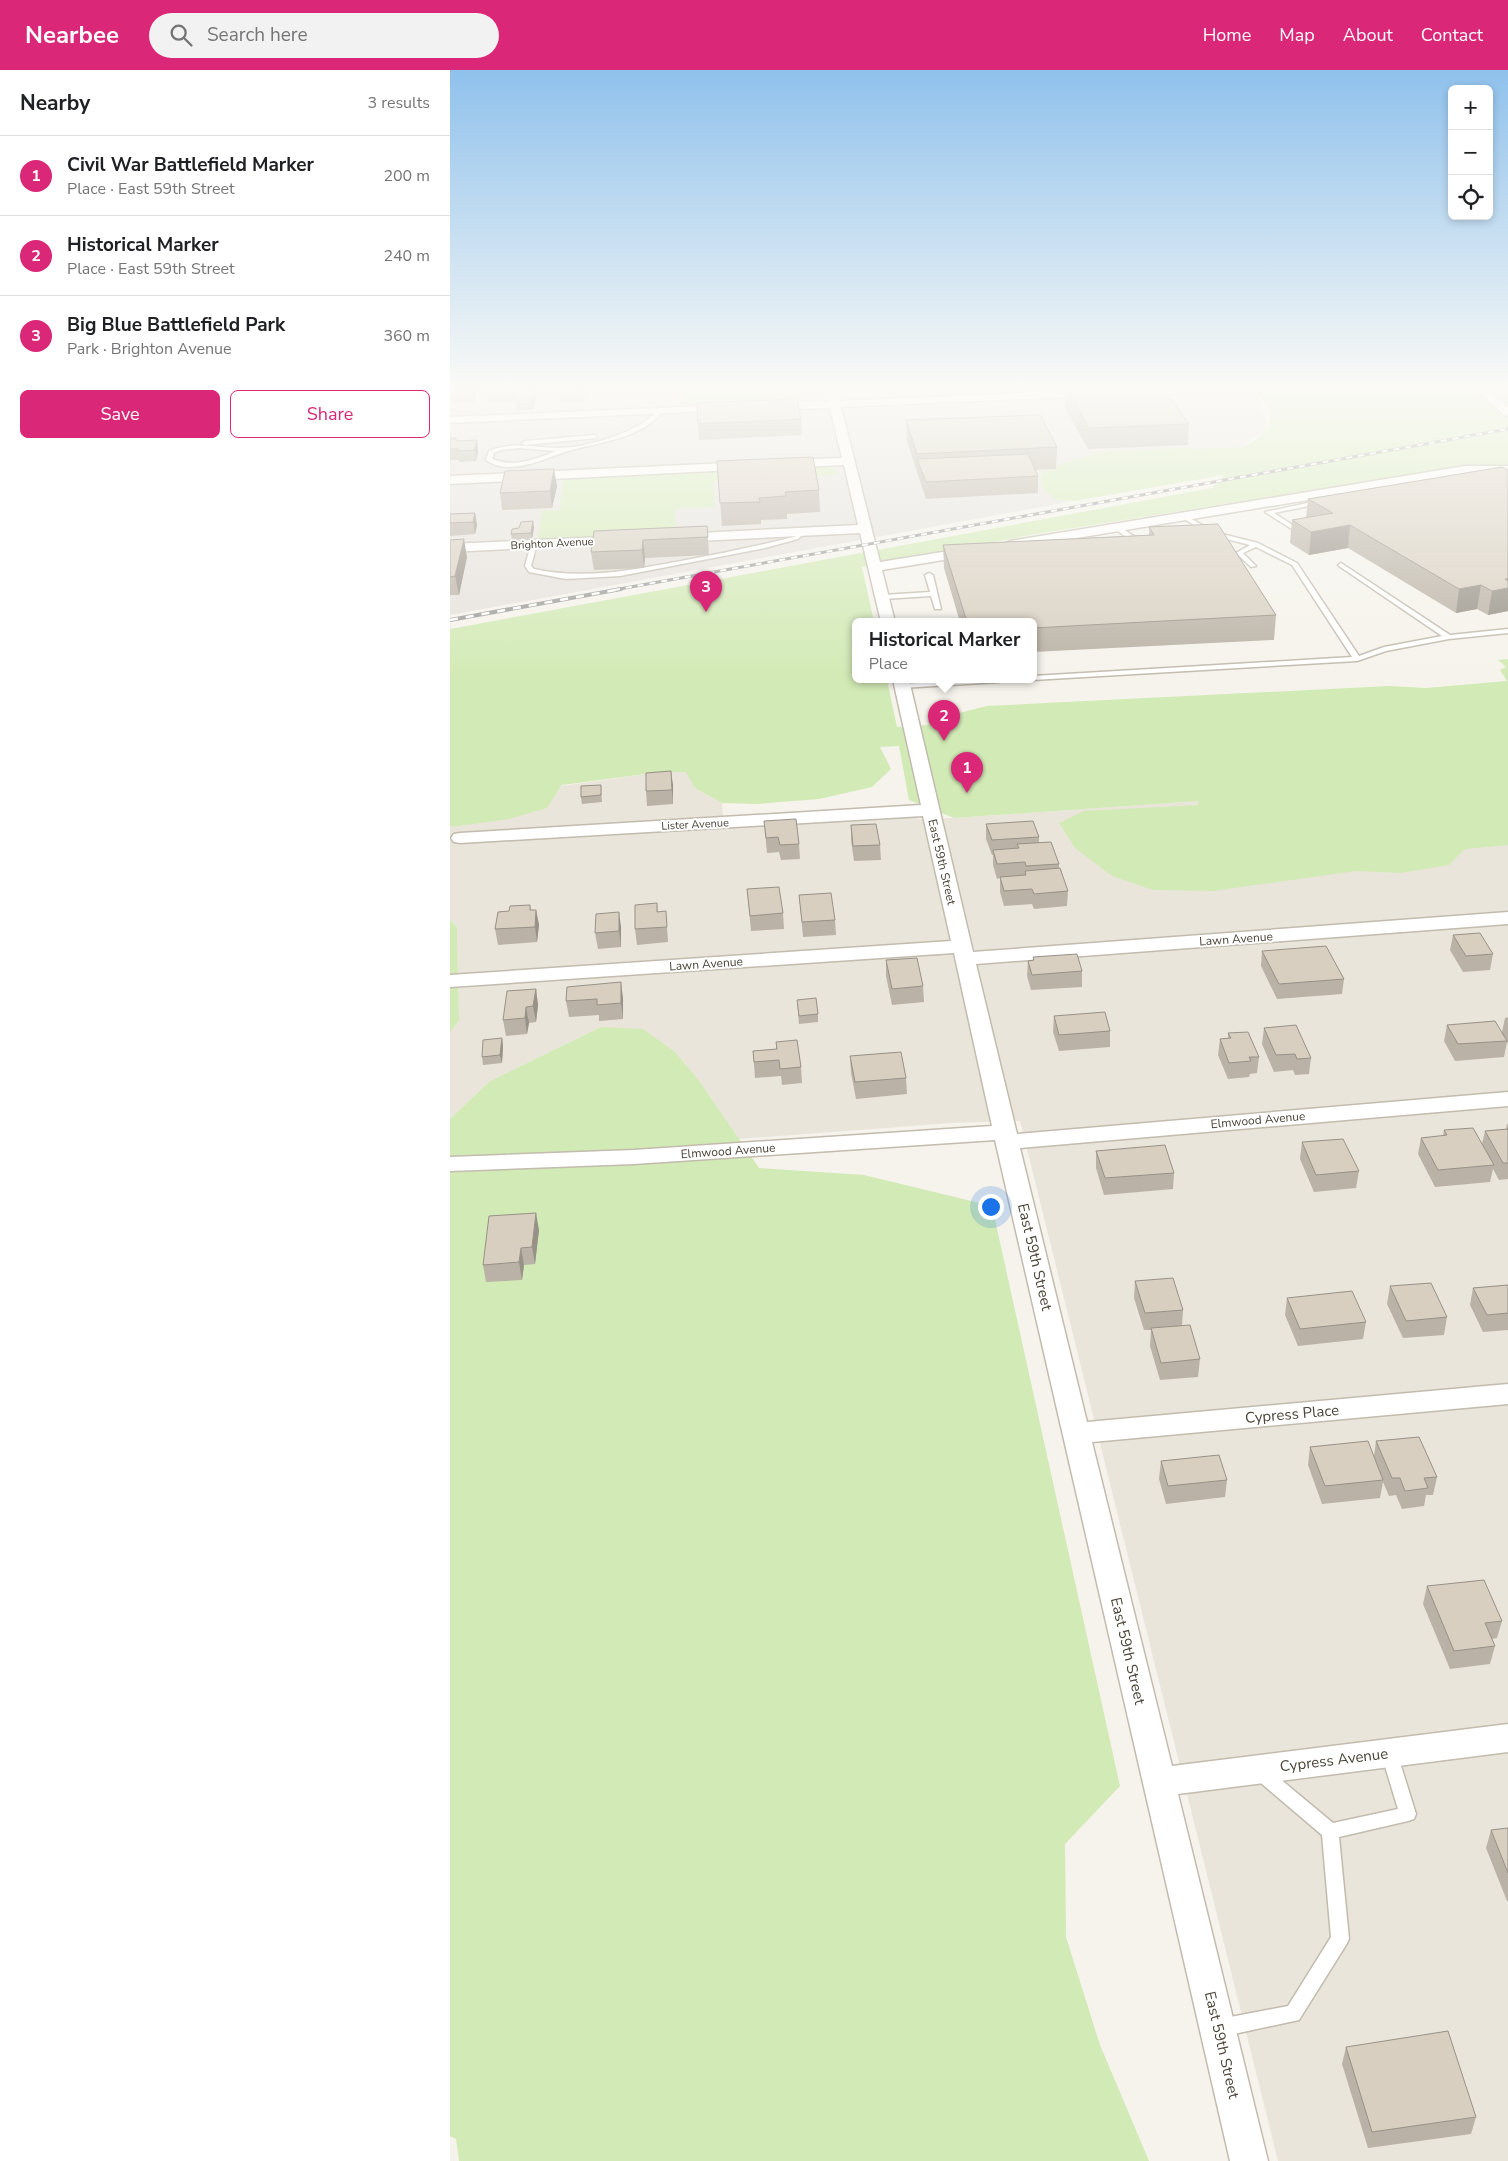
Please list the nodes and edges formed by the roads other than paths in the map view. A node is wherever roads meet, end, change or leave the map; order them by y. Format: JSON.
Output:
{"nodes":[{"id":1,"x":854,"y":486,"type":"edge"},
{"id":2,"x":1394,"y":486,"type":"edge"},
{"id":3,"x":1332,"y":500,"type":"edge"},
{"id":4,"x":1183,"y":516,"type":"junction"},
{"id":5,"x":1117,"y":528,"type":"junction"},
{"id":6,"x":864,"y":529,"type":"junction"},
{"id":7,"x":802,"y":532,"type":"junction"},
{"id":8,"x":1212,"y":534,"type":"junction"},
{"id":9,"x":1303,"y":534,"type":"edge"},
{"id":10,"x":1202,"y":535,"type":"edge"},
{"id":11,"x":663,"y":538,"type":"edge"},
{"id":12,"x":1153,"y":538,"type":"edge"},
{"id":13,"x":634,"y":540,"type":"edge"},
{"id":14,"x":534,"y":544,"type":"junction"},
{"id":15,"x":1256,"y":544,"type":"junction"},
{"id":16,"x":450,"y":548,"type":"edge"},
{"id":17,"x":1341,"y":565,"type":"dead end"},
{"id":18,"x":1253,"y":566,"type":"dead end"},
{"id":19,"x":876,"y":567,"type":"junction"},
{"id":20,"x":929,"y":575,"type":"dead end"},
{"id":21,"x":934,"y":594,"type":"junction"},
{"id":22,"x":883,"y":597,"type":"junction"},
{"id":23,"x":938,"y":606,"type":"dead end"},
{"id":24,"x":887,"y":618,"type":"edge"},
{"id":25,"x":1508,"y":631,"type":"edge"},
{"id":26,"x":1449,"y":637,"type":"junction"},
{"id":27,"x":1358,"y":659,"type":"junction"},
{"id":28,"x":1037,"y":678,"type":"edge"},
{"id":29,"x":902,"y":683,"type":"edge"},
{"id":30,"x":930,"y":810,"type":"junction"},
{"id":31,"x":460,"y":838,"type":"dead end"},
{"id":32,"x":1508,"y":918,"type":"edge"},
{"id":33,"x":963,"y":953,"type":"junction"},
{"id":34,"x":450,"y":981,"type":"edge"},
{"id":35,"x":1508,"y":1099,"type":"edge"},
{"id":36,"x":1006,"y":1137,"type":"junction"},
{"id":37,"x":450,"y":1164,"type":"edge"},
{"id":38,"x":1508,"y":1394,"type":"edge"},
{"id":39,"x":1076,"y":1433,"type":"junction"},
{"id":40,"x":1508,"y":1738,"type":"edge"},
{"id":41,"x":1389,"y":1753,"type":"junction"},
{"id":42,"x":1257,"y":1769,"type":"junction"},
{"id":43,"x":1159,"y":1782,"type":"junction"},
{"id":44,"x":1330,"y":1831,"type":"junction"},
{"id":45,"x":1218,"y":2028,"type":"junction"},
{"id":46,"x":1250,"y":2161,"type":"edge"}],
"edges":[{"from":1,"to":6,"type":"street"},
{"from":2,"to":4,"type":"street"},
{"from":3,"to":9,"type":"lane"},
{"from":4,"to":5,"type":"street"},
{"from":4,"to":8,"type":"lane"},
{"from":5,"to":12,"type":"lane"},
{"from":5,"to":19,"type":"street"},
{"from":6,"to":7,"type":"street"},
{"from":6,"to":19,"type":"street"},
{"from":7,"to":11,"type":"street"},
{"from":7,"to":14,"type":"lane"},
{"from":8,"to":10,"type":"lane"},
{"from":8,"to":15,"type":"lane"},
{"from":13,"to":14,"type":"street","name":"Brighton Avenue"},
{"from":14,"to":16,"type":"street","name":"Brighton Avenue"},
{"from":15,"to":18,"type":"lane"},
{"from":15,"to":27,"type":"lane"},
{"from":17,"to":26,"type":"lane"},
{"from":19,"to":22,"type":"street"},
{"from":20,"to":21,"type":"lane"},
{"from":21,"to":22,"type":"lane"},
{"from":21,"to":23,"type":"lane"},
{"from":22,"to":24,"type":"street"},
{"from":25,"to":26,"type":"lane"},
{"from":26,"to":27,"type":"lane"},
{"from":27,"to":28,"type":"lane"},
{"from":29,"to":30,"type":"street","name":"East 59th Street"},
{"from":30,"to":31,"type":"street","name":"Lister Avenue"},
{"from":30,"to":33,"type":"street","name":"East 59th Street"},
{"from":32,"to":33,"type":"street","name":"Lawn Avenue"},
{"from":33,"to":34,"type":"street","name":"Lawn Avenue"},
{"from":33,"to":36,"type":"street","name":"East 59th Street"},
{"from":35,"to":36,"type":"street","name":"Elmwood Avenue"},
{"from":36,"to":37,"type":"street","name":"Elmwood Avenue"},
{"from":36,"to":39,"type":"street","name":"East 59th Street"},
{"from":38,"to":39,"type":"street","name":"Cypress Place"},
{"from":39,"to":43,"type":"street","name":"East 59th Street"},
{"from":40,"to":41,"type":"street","name":"Cypress Avenue"},
{"from":41,"to":42,"type":"street","name":"Cypress Avenue"},
{"from":41,"to":44,"type":"lane"},
{"from":42,"to":43,"type":"street","name":"Cypress Avenue"},
{"from":42,"to":44,"type":"lane"},
{"from":43,"to":45,"type":"street","name":"East 59th Street"},
{"from":44,"to":45,"type":"lane"},
{"from":45,"to":46,"type":"street","name":"East 59th Street"}]}
